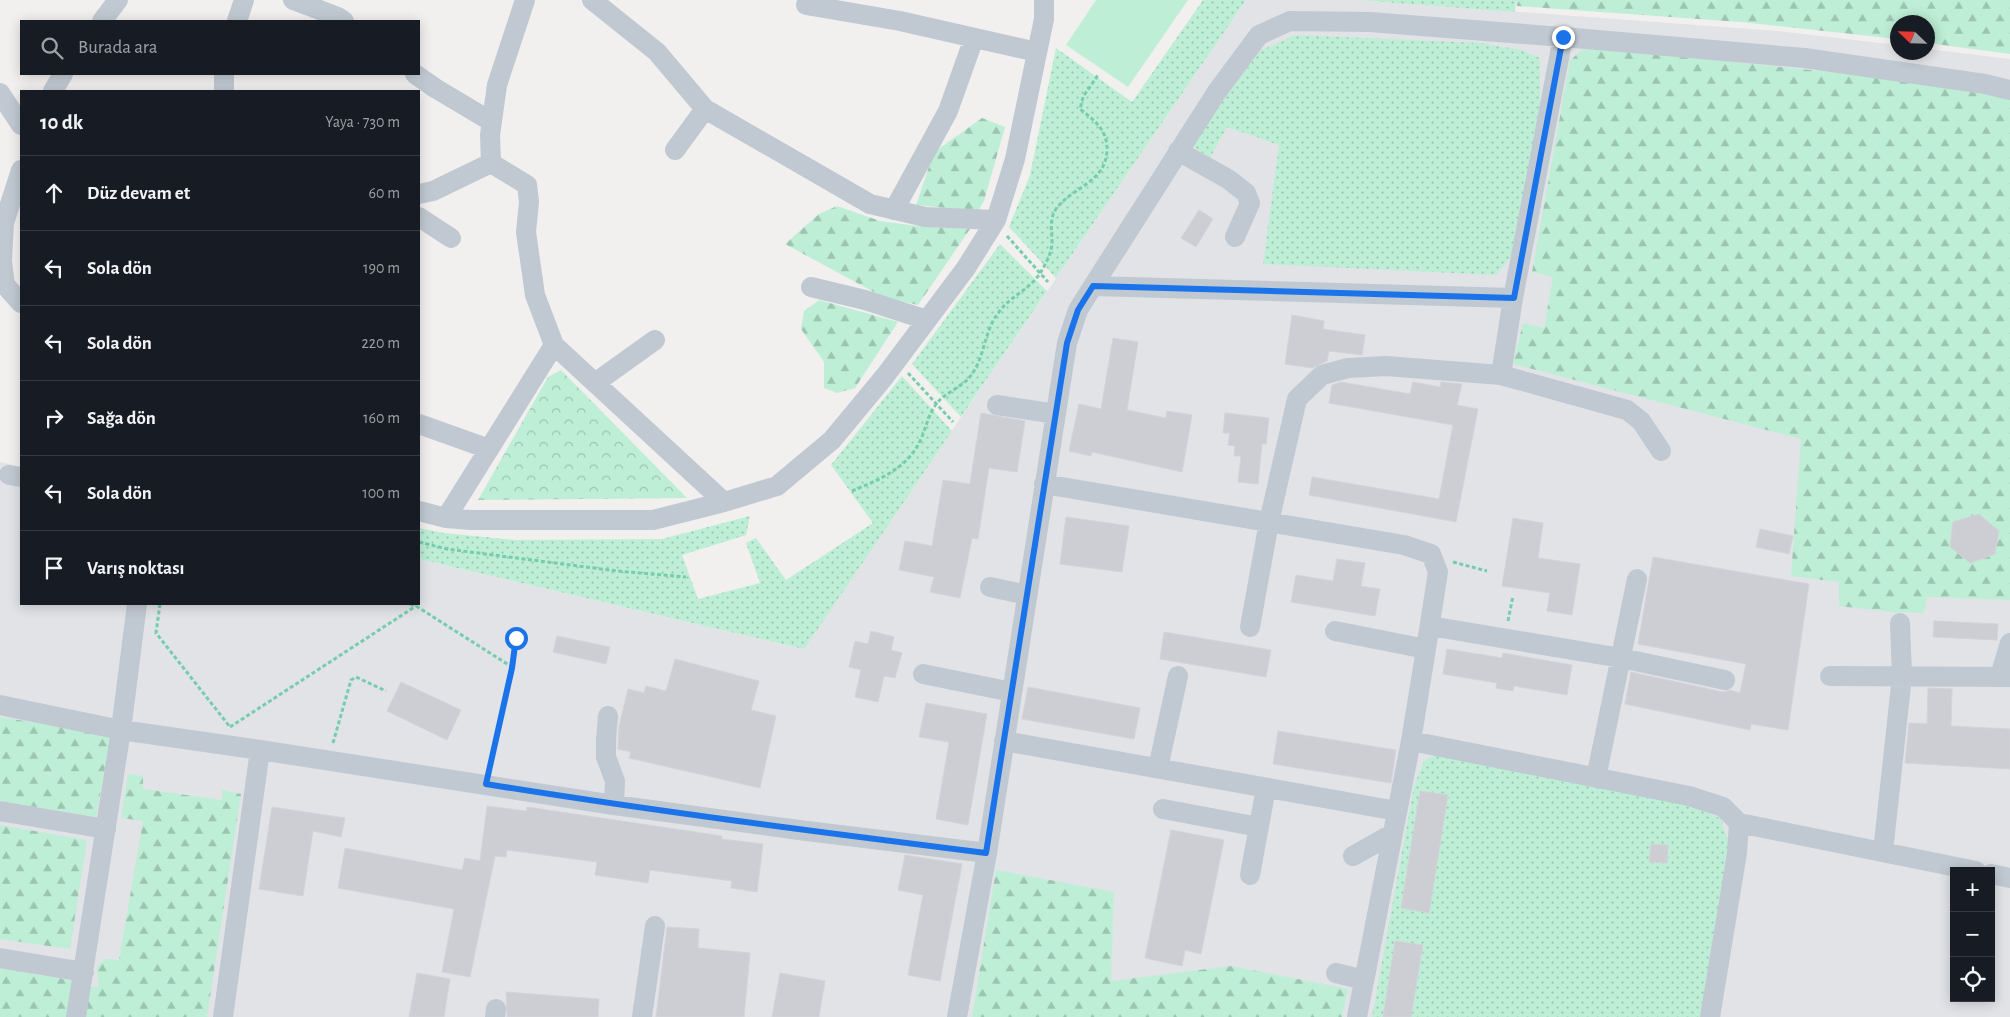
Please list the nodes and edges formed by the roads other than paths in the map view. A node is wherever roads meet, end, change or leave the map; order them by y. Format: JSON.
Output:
{"nodes":[{"id":1,"x":118,"y":0,"type":"edge"},
{"id":2,"x":244,"y":0,"type":"edge"},
{"id":3,"x":293,"y":0,"type":"edge"},
{"id":4,"x":525,"y":0,"type":"edge"},
{"id":5,"x":592,"y":0,"type":"edge"},
{"id":6,"x":1044,"y":0,"type":"edge"},
{"id":7,"x":806,"y":5,"type":"dead end"},
{"id":8,"x":103,"y":20,"type":"edge"},
{"id":9,"x":237,"y":20,"type":"edge"},
{"id":10,"x":342,"y":20,"type":"edge"},
{"id":11,"x":1563,"y":37,"type":"junction"},
{"id":12,"x":974,"y":38,"type":"junction"},
{"id":13,"x":1037,"y":52,"type":"junction"},
{"id":14,"x":61,"y":75,"type":"edge"},
{"id":15,"x":224,"y":75,"type":"edge"},
{"id":16,"x":416,"y":75,"type":"edge"},
{"id":17,"x":53,"y":90,"type":"edge"},
{"id":18,"x":224,"y":90,"type":"edge"},
{"id":19,"x":2010,"y":90,"type":"edge"},
{"id":20,"x":0,"y":94,"type":"edge"},
{"id":21,"x":705,"y":109,"type":"junction"},
{"id":22,"x":492,"y":122,"type":"junction"},
{"id":23,"x":20,"y":124,"type":"edge"},
{"id":24,"x":675,"y":150,"type":"dead end"},
{"id":25,"x":1178,"y":151,"type":"junction"},
{"id":26,"x":491,"y":163,"type":"junction"},
{"id":27,"x":20,"y":173,"type":"edge"},
{"id":28,"x":420,"y":194,"type":"edge"},
{"id":29,"x":894,"y":210,"type":"junction"},
{"id":30,"x":420,"y":218,"type":"edge"},
{"id":31,"x":1000,"y":226,"type":"junction"},
{"id":32,"x":1235,"y":237,"type":"dead end"},
{"id":33,"x":451,"y":238,"type":"dead end"},
{"id":34,"x":1093,"y":286,"type":"junction"},
{"id":35,"x":811,"y":287,"type":"dead end"},
{"id":36,"x":1514,"y":298,"type":"junction"},
{"id":37,"x":20,"y":302,"type":"edge"},
{"id":38,"x":927,"y":320,"type":"junction"},
{"id":39,"x":655,"y":340,"type":"dead end"},
{"id":40,"x":554,"y":345,"type":"junction"},
{"id":41,"x":1501,"y":375,"type":"junction"},
{"id":42,"x":595,"y":383,"type":"junction"},
{"id":43,"x":997,"y":405,"type":"dead end"},
{"id":44,"x":1056,"y":414,"type":"junction"},
{"id":45,"x":420,"y":424,"type":"edge"},
{"id":46,"x":489,"y":449,"type":"junction"},
{"id":47,"x":1661,"y":451,"type":"dead end"},
{"id":48,"x":1044,"y":484,"type":"junction"},
{"id":49,"x":724,"y":502,"type":"junction"},
{"id":50,"x":420,"y":511,"type":"edge"},
{"id":51,"x":446,"y":518,"type":"junction"},
{"id":52,"x":1269,"y":522,"type":"junction"},
{"id":53,"x":1637,"y":579,"type":"dead end"},
{"id":54,"x":990,"y":587,"type":"dead end"},
{"id":55,"x":1027,"y":595,"type":"junction"},
{"id":56,"x":137,"y":605,"type":"edge"},
{"id":57,"x":1900,"y":623,"type":"dead end"},
{"id":58,"x":1430,"y":626,"type":"junction"},
{"id":59,"x":1250,"y":627,"type":"dead end"},
{"id":60,"x":1335,"y":631,"type":"dead end"},
{"id":61,"x":2010,"y":643,"type":"edge"},
{"id":62,"x":1426,"y":649,"type":"junction"},
{"id":63,"x":1621,"y":658,"type":"junction"},
{"id":64,"x":923,"y":674,"type":"dead end"},
{"id":65,"x":1178,"y":676,"type":"dead end"},
{"id":66,"x":1830,"y":676,"type":"dead end"},
{"id":67,"x":1902,"y":676,"type":"junction"},
{"id":68,"x":2005,"y":676,"type":"edge"},
{"id":69,"x":1725,"y":680,"type":"dead end"},
{"id":70,"x":1012,"y":692,"type":"junction"},
{"id":71,"x":0,"y":705,"type":"edge"},
{"id":72,"x":608,"y":716,"type":"dead end"},
{"id":73,"x":121,"y":730,"type":"junction"},
{"id":74,"x":1004,"y":741,"type":"junction"},
{"id":75,"x":1411,"y":741,"type":"junction"},
{"id":76,"x":260,"y":750,"type":"junction"},
{"id":77,"x":1158,"y":768,"type":"junction"},
{"id":78,"x":1596,"y":778,"type":"junction"},
{"id":79,"x":1266,"y":788,"type":"junction"},
{"id":80,"x":614,"y":805,"type":"junction"},
{"id":81,"x":1163,"y":809,"type":"dead end"},
{"id":82,"x":1397,"y":811,"type":"junction"},
{"id":83,"x":0,"y":812,"type":"edge"},
{"id":84,"x":1739,"y":824,"type":"junction"},
{"id":85,"x":1260,"y":827,"type":"junction"},
{"id":86,"x":106,"y":828,"type":"junction"},
{"id":87,"x":1392,"y":834,"type":"junction"},
{"id":88,"x":1883,"y":852,"type":"junction"},
{"id":89,"x":986,"y":853,"type":"junction"},
{"id":90,"x":1353,"y":856,"type":"dead end"},
{"id":91,"x":1956,"y":867,"type":"edge"},
{"id":92,"x":1995,"y":875,"type":"edge"},
{"id":93,"x":1250,"y":876,"type":"dead end"},
{"id":94,"x":2010,"y":878,"type":"edge"},
{"id":95,"x":655,"y":926,"type":"dead end"},
{"id":96,"x":0,"y":958,"type":"edge"},
{"id":97,"x":84,"y":972,"type":"junction"},
{"id":98,"x":1336,"y":973,"type":"dead end"},
{"id":99,"x":1367,"y":992,"type":"junction"},
{"id":100,"x":76,"y":1017,"type":"edge"},
{"id":101,"x":223,"y":1017,"type":"edge"},
{"id":102,"x":642,"y":1017,"type":"edge"},
{"id":103,"x":957,"y":1017,"type":"edge"},
{"id":104,"x":1357,"y":1017,"type":"edge"},
{"id":105,"x":1710,"y":1017,"type":"edge"}],
"edges":[{"from":1,"to":8,"type":"street"},
{"from":2,"to":9,"type":"street"},
{"from":3,"to":10,"type":"street"},
{"from":4,"to":22,"type":"street"},
{"from":5,"to":21,"type":"street"},
{"from":6,"to":13,"type":"street"},
{"from":7,"to":12,"type":"street"},
{"from":11,"to":19,"type":"street"},
{"from":11,"to":25,"type":"street"},
{"from":11,"to":36,"type":"street"},
{"from":12,"to":13,"type":"street"},
{"from":12,"to":29,"type":"street"},
{"from":13,"to":31,"type":"street"},
{"from":14,"to":17,"type":"street"},
{"from":15,"to":18,"type":"street"},
{"from":16,"to":22,"type":"street"},
{"from":20,"to":23,"type":"street"},
{"from":21,"to":24,"type":"street"},
{"from":21,"to":29,"type":"street"},
{"from":22,"to":26,"type":"street"},
{"from":25,"to":32,"type":"street"},
{"from":25,"to":34,"type":"street"},
{"from":26,"to":28,"type":"street"},
{"from":26,"to":40,"type":"street"},
{"from":27,"to":37,"type":"street"},
{"from":29,"to":31,"type":"street"},
{"from":30,"to":33,"type":"street"},
{"from":31,"to":38,"type":"street"},
{"from":34,"to":36,"type":"street"},
{"from":34,"to":44,"type":"street"},
{"from":35,"to":38,"type":"street"},
{"from":36,"to":41,"type":"street"},
{"from":38,"to":49,"type":"street"},
{"from":39,"to":42,"type":"street"},
{"from":40,"to":42,"type":"street"},
{"from":40,"to":46,"type":"street"},
{"from":41,"to":47,"type":"street"},
{"from":41,"to":52,"type":"street"},
{"from":42,"to":49,"type":"street"},
{"from":43,"to":44,"type":"street"},
{"from":44,"to":48,"type":"street"},
{"from":45,"to":46,"type":"street"},
{"from":46,"to":51,"type":"street"},
{"from":48,"to":52,"type":"street"},
{"from":48,"to":55,"type":"street"},
{"from":49,"to":51,"type":"street"},
{"from":50,"to":51,"type":"street"},
{"from":52,"to":58,"type":"street"},
{"from":52,"to":59,"type":"street"},
{"from":53,"to":63,"type":"street"},
{"from":54,"to":55,"type":"street"},
{"from":55,"to":70,"type":"street"},
{"from":56,"to":73,"type":"street"},
{"from":57,"to":67,"type":"street"},
{"from":58,"to":62,"type":"street"},
{"from":58,"to":63,"type":"street"},
{"from":60,"to":62,"type":"street"},
{"from":61,"to":68,"type":"street"},
{"from":62,"to":75,"type":"street"},
{"from":63,"to":69,"type":"street"},
{"from":63,"to":78,"type":"street"},
{"from":64,"to":70,"type":"street"},
{"from":65,"to":77,"type":"street"},
{"from":66,"to":67,"type":"street"},
{"from":67,"to":68,"type":"street"},
{"from":67,"to":88,"type":"street"},
{"from":70,"to":74,"type":"street"},
{"from":71,"to":73,"type":"street"},
{"from":72,"to":80,"type":"street"},
{"from":73,"to":76,"type":"street"},
{"from":73,"to":86,"type":"street"},
{"from":74,"to":77,"type":"street"},
{"from":74,"to":89,"type":"street"},
{"from":75,"to":78,"type":"street"},
{"from":75,"to":82,"type":"street"},
{"from":76,"to":80,"type":"street"},
{"from":76,"to":101,"type":"street"},
{"from":77,"to":79,"type":"street"},
{"from":78,"to":84,"type":"street"},
{"from":79,"to":82,"type":"street"},
{"from":79,"to":85,"type":"street"},
{"from":80,"to":89,"type":"street"},
{"from":81,"to":85,"type":"street"},
{"from":82,"to":87,"type":"street"},
{"from":83,"to":86,"type":"street"},
{"from":84,"to":88,"type":"street"},
{"from":84,"to":105,"type":"street"},
{"from":85,"to":93,"type":"street"},
{"from":86,"to":97,"type":"street"},
{"from":87,"to":90,"type":"street"},
{"from":87,"to":99,"type":"street"},
{"from":88,"to":91,"type":"street"},
{"from":89,"to":103,"type":"street"},
{"from":92,"to":94,"type":"street"},
{"from":95,"to":102,"type":"street"},
{"from":96,"to":97,"type":"street"},
{"from":97,"to":100,"type":"street"},
{"from":98,"to":99,"type":"street"},
{"from":99,"to":104,"type":"street"}]}
